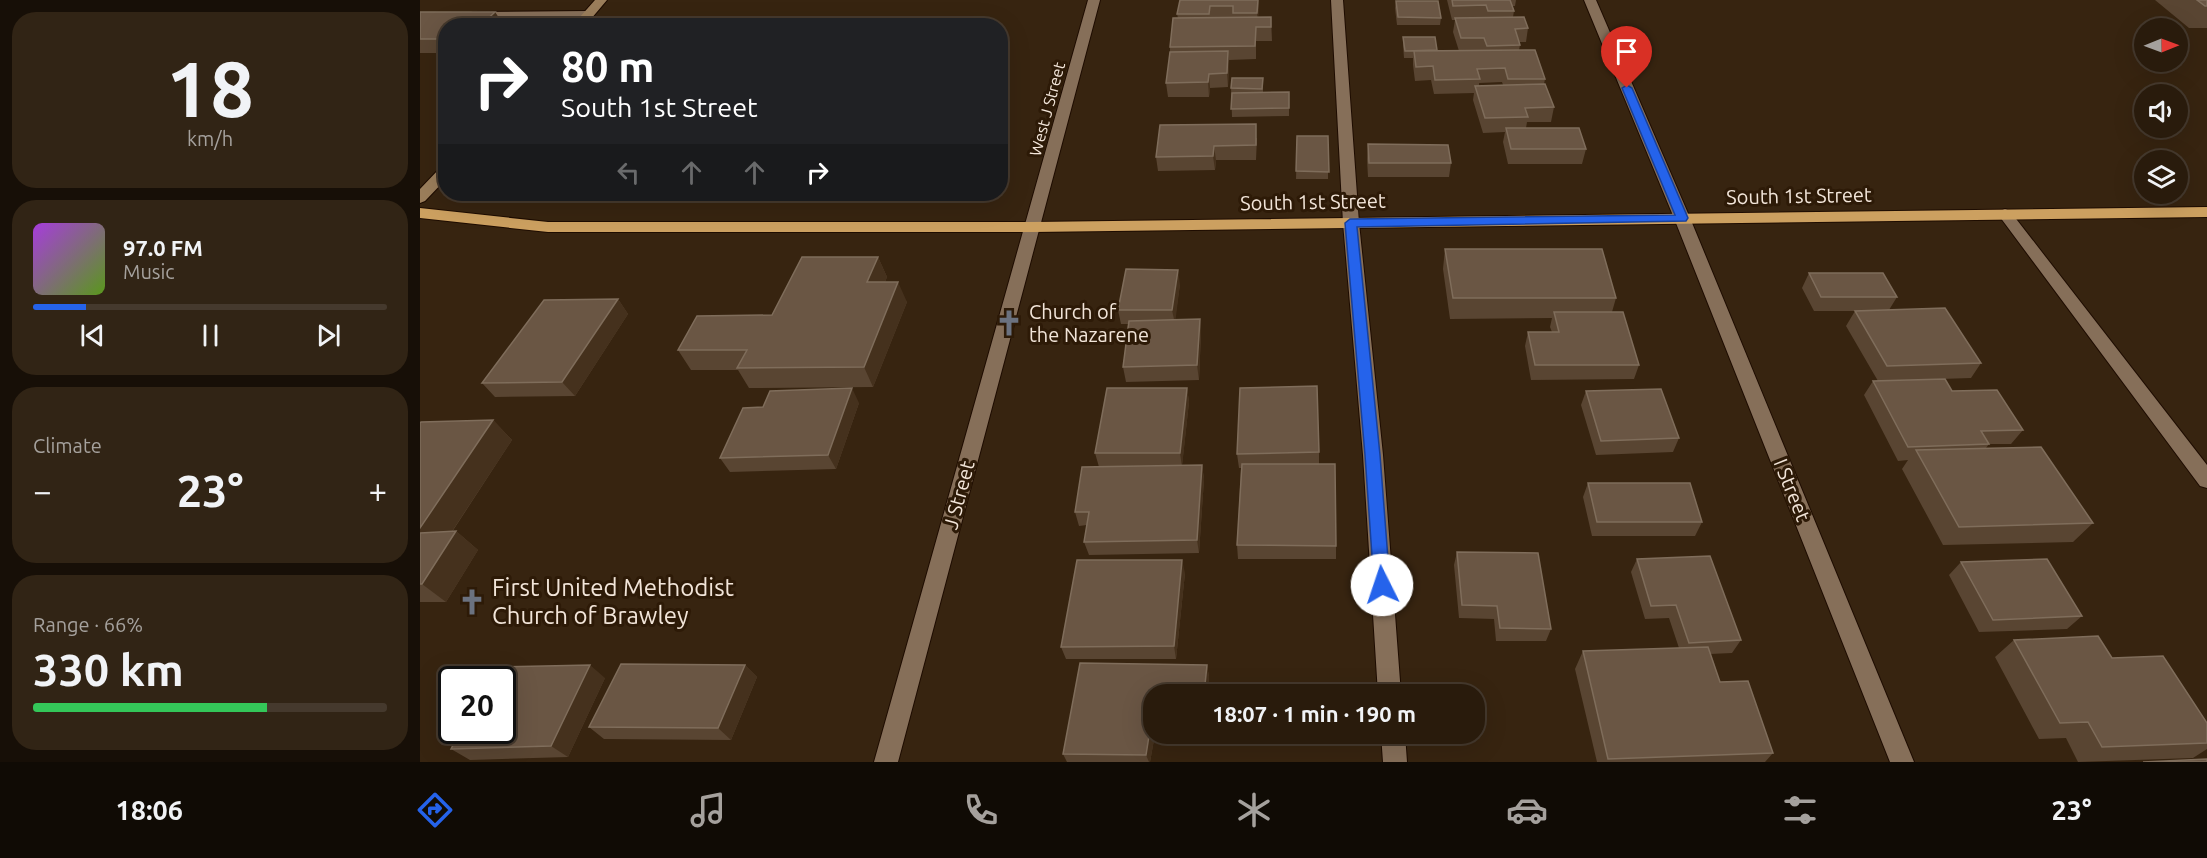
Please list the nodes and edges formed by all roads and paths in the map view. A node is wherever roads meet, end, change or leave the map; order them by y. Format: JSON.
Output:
{"nodes":[{"id":1,"x":601,"y":0,"type":"edge"},
{"id":2,"x":1094,"y":0,"type":"edge"},
{"id":3,"x":1337,"y":0,"type":"edge"},
{"id":4,"x":1590,"y":0,"type":"edge"},
{"id":5,"x":588,"y":15,"type":"junction"},
{"id":6,"x":466,"y":16,"type":"edge"},
{"id":7,"x":585,"y":18,"type":"edge"},
{"id":8,"x":438,"y":179,"type":"edge"},
{"id":9,"x":420,"y":198,"type":"edge"},
{"id":10,"x":2207,"y":212,"type":"edge"},
{"id":11,"x":420,"y":213,"type":"edge"},
{"id":12,"x":2005,"y":214,"type":"junction"},
{"id":13,"x":1682,"y":218,"type":"junction"},
{"id":14,"x":1350,"y":223,"type":"junction"},
{"id":15,"x":1033,"y":227,"type":"junction"},
{"id":16,"x":2207,"y":480,"type":"edge"},
{"id":17,"x":1389,"y":684,"type":"edge"},
{"id":18,"x":1394,"y":744,"type":"edge"},
{"id":19,"x":886,"y":762,"type":"edge"},
{"id":20,"x":1395,"y":762,"type":"edge"},
{"id":21,"x":1902,"y":762,"type":"edge"}],
"edges":[{"from":1,"to":5,"type":"street"},
{"from":2,"to":15,"type":"street","name":"West J Street"},
{"from":3,"to":14,"type":"street"},
{"from":4,"to":13,"type":"street","name":"I Street"},
{"from":5,"to":6,"type":"street"},
{"from":5,"to":7,"type":"street"},
{"from":8,"to":9,"type":"street"},
{"from":10,"to":12,"type":"highway","name":"South 1st Street"},
{"from":11,"to":15,"type":"highway","name":"South 1st Street"},
{"from":12,"to":13,"type":"highway","name":"South 1st Street"},
{"from":12,"to":16,"type":"street"},
{"from":13,"to":14,"type":"highway","name":"South 1st Street"},
{"from":13,"to":21,"type":"street","name":"I Street"},
{"from":14,"to":15,"type":"highway","name":"South 1st Street"},
{"from":14,"to":17,"type":"street"},
{"from":15,"to":19,"type":"street","name":"J Street"},
{"from":18,"to":20,"type":"street"}]}
